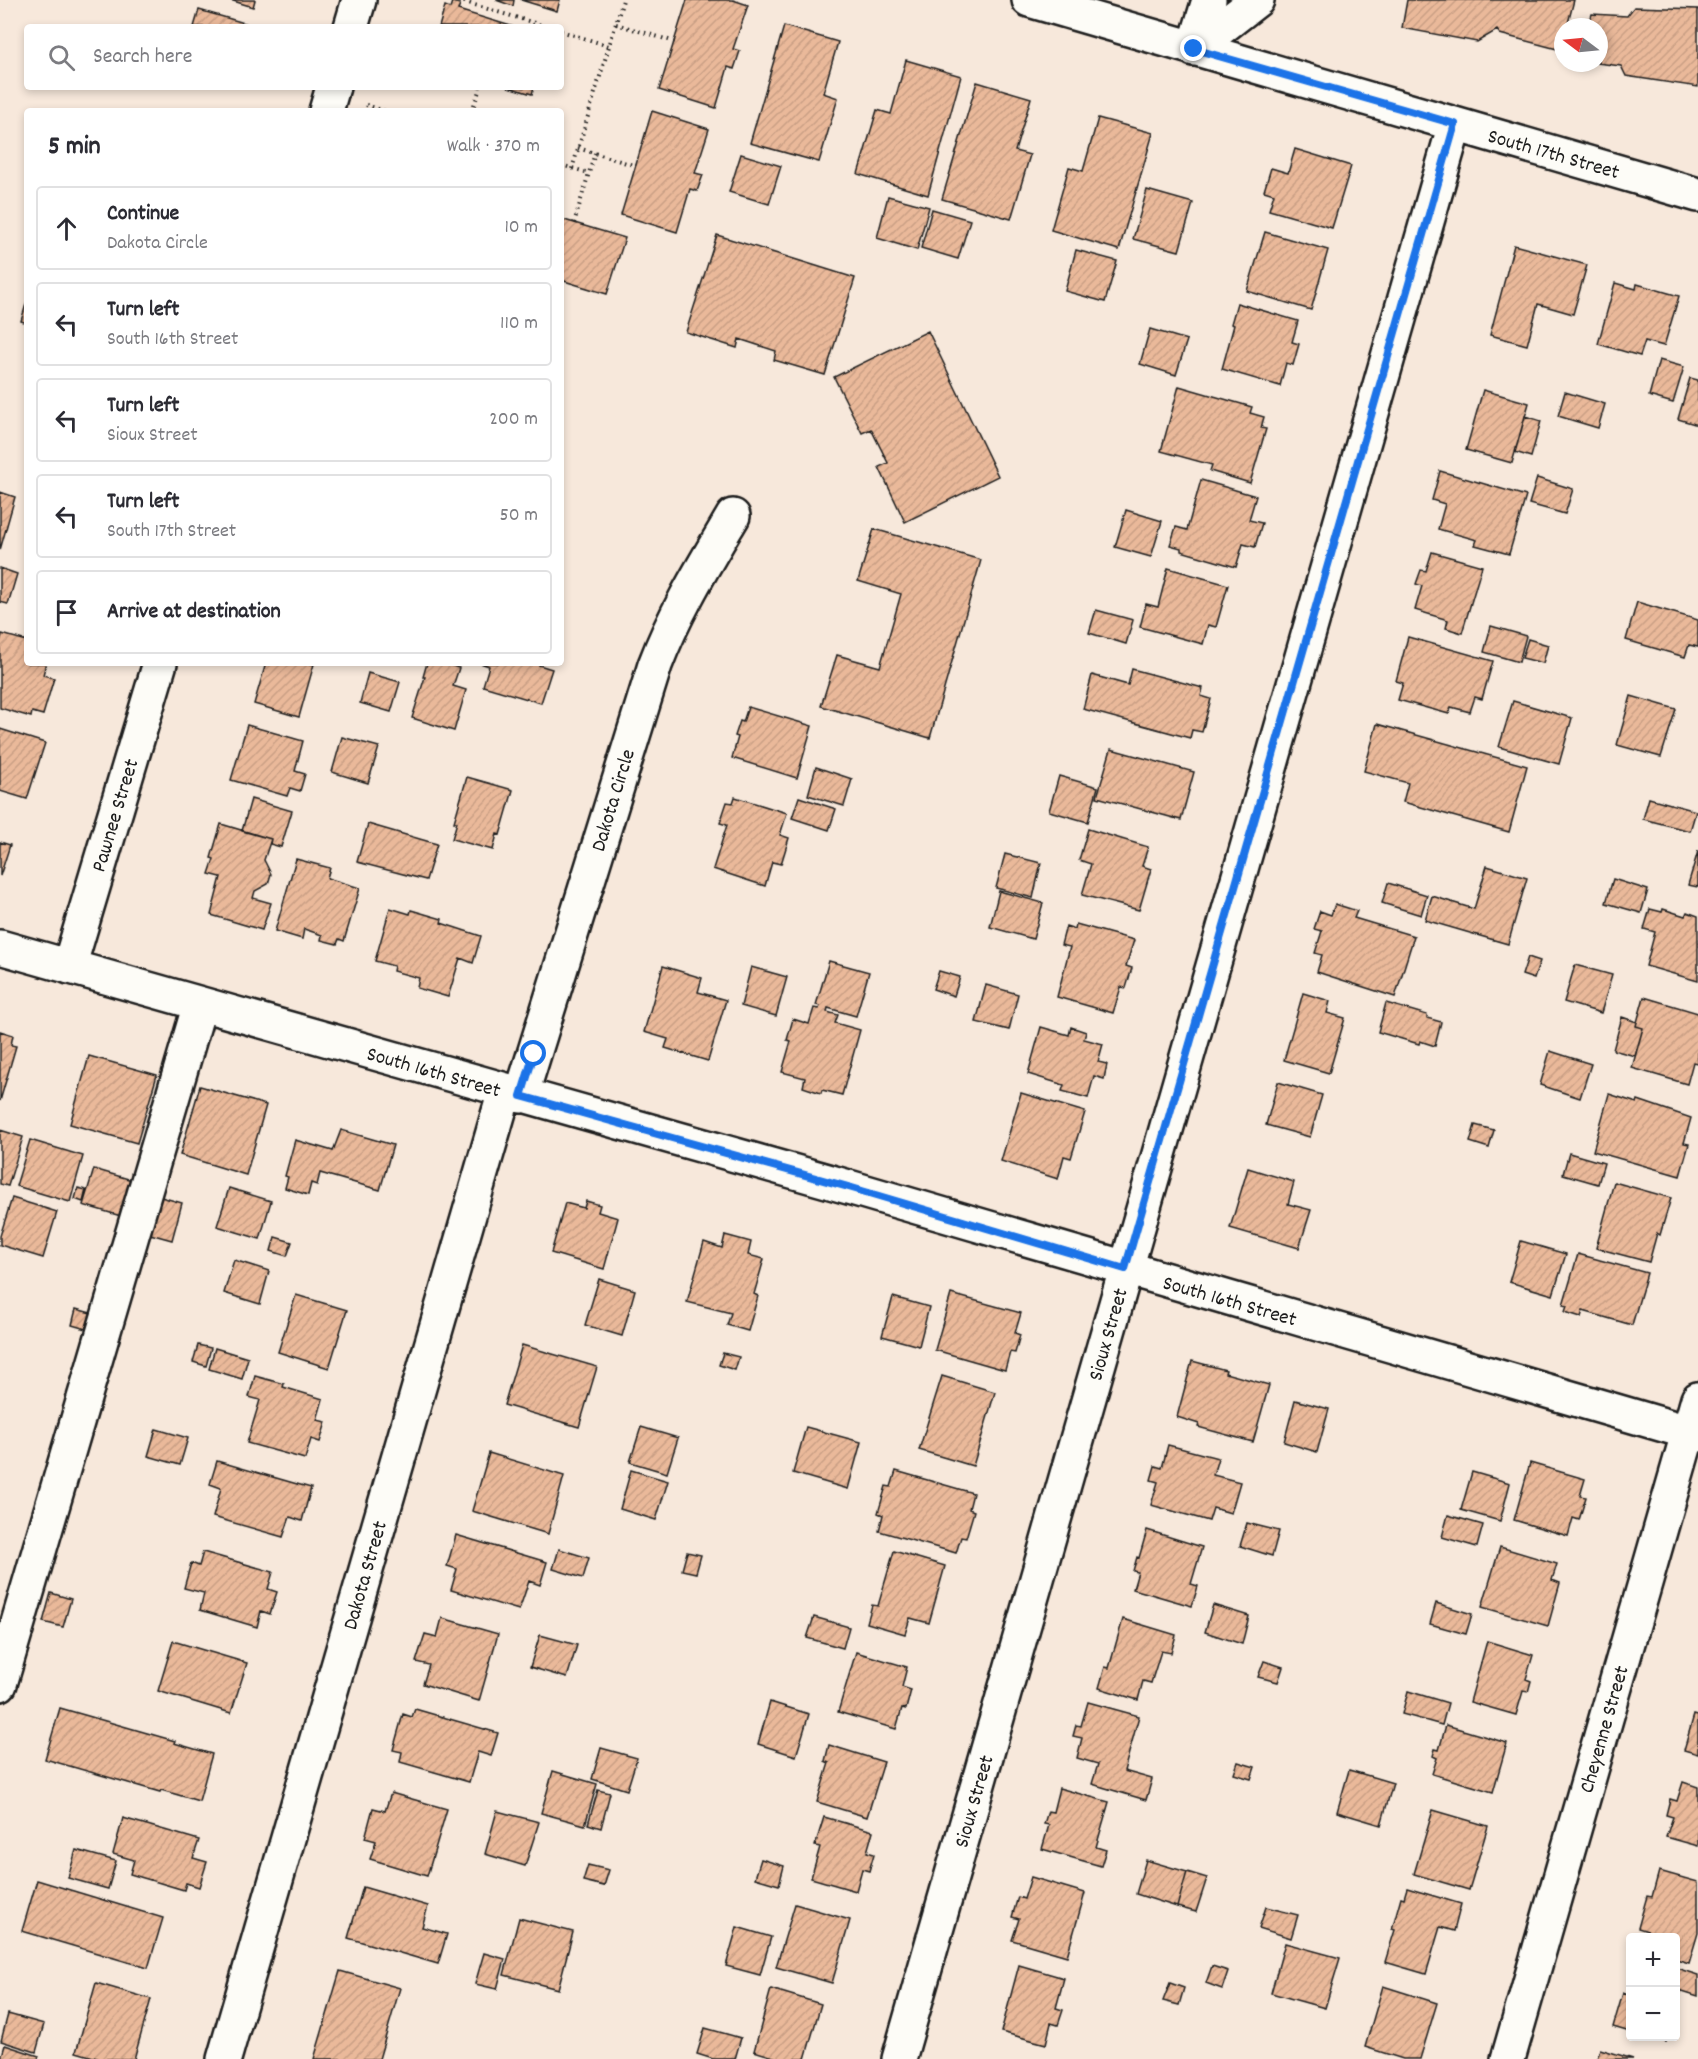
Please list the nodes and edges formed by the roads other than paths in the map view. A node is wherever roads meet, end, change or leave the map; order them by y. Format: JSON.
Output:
{"nodes":[{"id":1,"x":359,"y":0,"type":"edge"},
{"id":2,"x":1029,"y":0,"type":"edge"},
{"id":3,"x":1209,"y":0,"type":"edge"},
{"id":4,"x":1257,"y":0,"type":"edge"},
{"id":5,"x":352,"y":24,"type":"edge"},
{"id":6,"x":1194,"y":49,"type":"junction"},
{"id":7,"x":332,"y":90,"type":"edge"},
{"id":8,"x":327,"y":108,"type":"edge"},
{"id":9,"x":1455,"y":124,"type":"junction"},
{"id":10,"x":1698,"y":195,"type":"edge"},
{"id":11,"x":733,"y":516,"type":"dead end"},
{"id":12,"x":159,"y":666,"type":"edge"},
{"id":13,"x":0,"y":947,"type":"edge"},
{"id":14,"x":69,"y":967,"type":"junction"},
{"id":15,"x":200,"y":1004,"type":"junction"},
{"id":16,"x":513,"y":1094,"type":"junction"},
{"id":17,"x":1125,"y":1269,"type":"junction"},
{"id":18,"x":1698,"y":1399,"type":"edge"},
{"id":19,"x":1693,"y":1434,"type":"edge"},
{"id":20,"x":0,"y":1684,"type":"edge"},
{"id":21,"x":224,"y":2059,"type":"edge"},
{"id":22,"x":899,"y":2059,"type":"edge"},
{"id":23,"x":1508,"y":2059,"type":"edge"}],
"edges":[{"from":1,"to":5,"type":"street"},
{"from":2,"to":6,"type":"street","name":"South 17th Street"},
{"from":3,"to":6,"type":"street"},
{"from":4,"to":6,"type":"street"},
{"from":6,"to":9,"type":"street","name":"South 17th Street"},
{"from":7,"to":8,"type":"street"},
{"from":9,"to":10,"type":"street","name":"South 17th Street"},
{"from":9,"to":17,"type":"street","name":"Sioux Street"},
{"from":11,"to":16,"type":"street","name":"Dakota Circle"},
{"from":12,"to":14,"type":"street","name":"Pawnee Street"},
{"from":13,"to":14,"type":"street","name":"South 16th Street"},
{"from":14,"to":15,"type":"street","name":"South 16th Street"},
{"from":15,"to":16,"type":"street","name":"South 16th Street"},
{"from":15,"to":20,"type":"street"},
{"from":16,"to":17,"type":"street","name":"South 16th Street"},
{"from":16,"to":21,"type":"street","name":"Dakota Street"},
{"from":17,"to":19,"type":"street","name":"South 16th Street"},
{"from":17,"to":22,"type":"street","name":"Sioux Street"},
{"from":18,"to":19,"type":"street","name":"Cheyenne Street"},
{"from":19,"to":23,"type":"street","name":"Cheyenne Street"}]}
